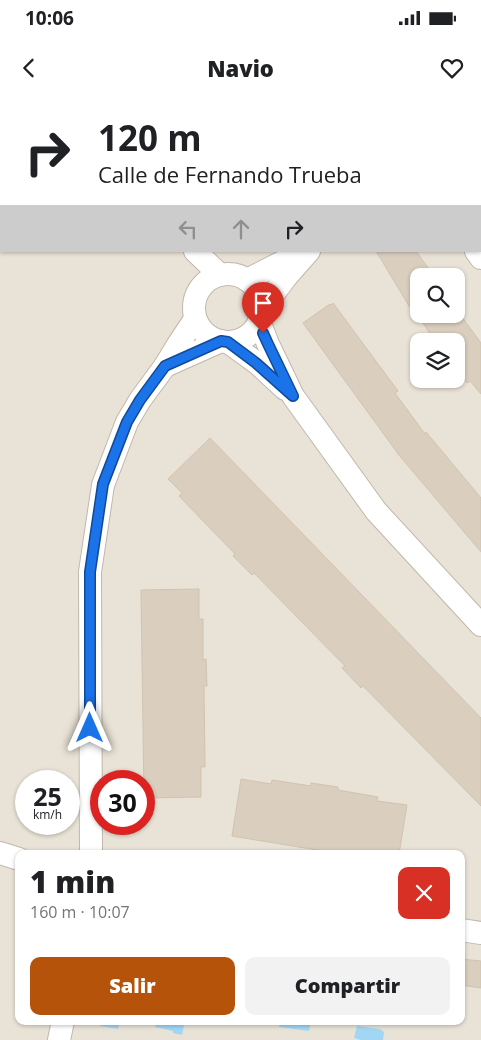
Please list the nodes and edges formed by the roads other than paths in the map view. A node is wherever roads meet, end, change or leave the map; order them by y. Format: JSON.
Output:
{"nodes":[{"id":1,"x":196,"y":252,"type":"edge"},
{"id":2,"x":300,"y":252,"type":"edge"},
{"id":3,"x":308,"y":252,"type":"edge"},
{"id":4,"x":220,"y":275,"type":"junction"},
{"id":5,"x":247,"y":280,"type":"junction"},
{"id":6,"x":260,"y":316,"type":"junction"},
{"id":7,"x":195,"y":319,"type":"junction"},
{"id":8,"x":224,"y":342,"type":"junction"},
{"id":9,"x":165,"y":366,"type":"junction"},
{"id":10,"x":293,"y":396,"type":"junction"},
{"id":11,"x":481,"y":625,"type":"edge"},
{"id":12,"x":91,"y":850,"type":"edge"},
{"id":13,"x":0,"y":853,"type":"edge"},
{"id":14,"x":15,"y":858,"type":"edge"},
{"id":15,"x":465,"y":931,"type":"edge"},
{"id":16,"x":481,"y":933,"type":"edge"},
{"id":17,"x":62,"y":1025,"type":"edge"},
{"id":18,"x":59,"y":1040,"type":"edge"}],
"edges":[{"from":1,"to":4,"type":"street"},
{"from":2,"to":5,"type":"street"},
{"from":3,"to":6,"type":"street"},
{"from":4,"to":5,"type":"street"},
{"from":4,"to":7,"type":"street"},
{"from":5,"to":6,"type":"street"},
{"from":6,"to":8,"type":"street"},
{"from":6,"to":10,"type":"street"},
{"from":7,"to":8,"type":"street"},
{"from":7,"to":9,"type":"street"},
{"from":8,"to":9,"type":"street"},
{"from":8,"to":10,"type":"street"},
{"from":9,"to":12,"type":"street"},
{"from":10,"to":11,"type":"street"},
{"from":13,"to":14,"type":"street"},
{"from":15,"to":16,"type":"street"},
{"from":17,"to":18,"type":"street"}]}
